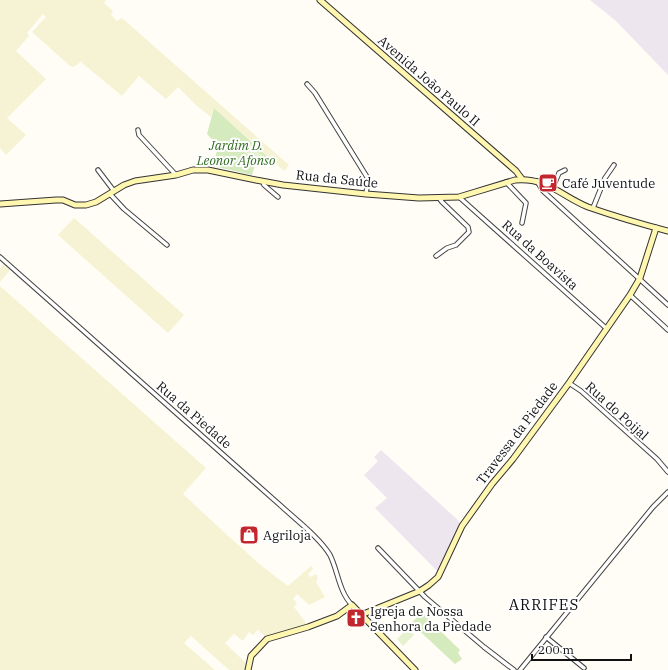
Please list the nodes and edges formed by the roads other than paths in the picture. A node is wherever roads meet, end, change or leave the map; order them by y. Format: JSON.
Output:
{"nodes":[{"id":1,"x":320,"y":0,"type":"edge"},
{"id":2,"x":307,"y":84,"type":"dead end"},
{"id":3,"x":138,"y":130,"type":"dead end"},
{"id":4,"x":614,"y":165,"type":"dead end"},
{"id":5,"x":98,"y":170,"type":"dead end"},
{"id":6,"x":565,"y":170,"type":"dead end"},
{"id":7,"x":176,"y":175,"type":"junction"},
{"id":8,"x":522,"y":179,"type":"junction"},
{"id":9,"x":537,"y":181,"type":"junction"},
{"id":10,"x":263,"y":182,"type":"junction"},
{"id":11,"x":506,"y":182,"type":"junction"},
{"id":12,"x":553,"y":187,"type":"junction"},
{"id":13,"x":112,"y":192,"type":"junction"},
{"id":14,"x":366,"y":194,"type":"junction"},
{"id":15,"x":278,"y":197,"type":"dead end"},
{"id":16,"x":459,"y":197,"type":"junction"},
{"id":17,"x":439,"y":198,"type":"junction"},
{"id":18,"x":0,"y":204,"type":"edge"},
{"id":19,"x":593,"y":208,"type":"junction"},
{"id":20,"x":522,"y":223,"type":"dead end"},
{"id":21,"x":656,"y":228,"type":"junction"},
{"id":22,"x":668,"y":231,"type":"edge"},
{"id":23,"x":167,"y":245,"type":"dead end"},
{"id":24,"x":436,"y":256,"type":"dead end"},
{"id":25,"x":0,"y":257,"type":"edge"},
{"id":26,"x":640,"y":278,"type":"junction"},
{"id":27,"x":630,"y":295,"type":"junction"},
{"id":28,"x":668,"y":305,"type":"edge"},
{"id":29,"x":607,"y":329,"type":"junction"},
{"id":30,"x":668,"y":330,"type":"edge"},
{"id":31,"x":569,"y":383,"type":"junction"},
{"id":32,"x":668,"y":472,"type":"edge"},
{"id":33,"x":668,"y":492,"type":"edge"},
{"id":34,"x":378,"y":548,"type":"dead end"},
{"id":35,"x":420,"y":591,"type":"junction"},
{"id":36,"x":352,"y":605,"type":"junction"},
{"id":37,"x":361,"y":615,"type":"junction"},
{"id":38,"x":546,"y":637,"type":"junction"},
{"id":39,"x":584,"y":668,"type":"dead end"},
{"id":40,"x":248,"y":670,"type":"edge"},
{"id":41,"x":415,"y":670,"type":"edge"},
{"id":42,"x":514,"y":670,"type":"edge"},
{"id":43,"x":520,"y":670,"type":"edge"}],
"edges":[{"from":1,"to":8,"type":"street","name":"Avenida João Paulo II"},
{"from":2,"to":14,"type":"street"},
{"from":3,"to":7,"type":"street"},
{"from":4,"to":19,"type":"street"},
{"from":5,"to":13,"type":"street"},
{"from":6,"to":12,"type":"street"},
{"from":7,"to":10,"type":"street","name":"Rua da Saúde"},
{"from":7,"to":13,"type":"street","name":"Rua da Saúde"},
{"from":8,"to":9,"type":"street","name":"Rua da Saúde"},
{"from":8,"to":11,"type":"street","name":"Rua da Saúde"},
{"from":9,"to":12,"type":"street","name":"Rua da Saúde"},
{"from":9,"to":26,"type":"street"},
{"from":10,"to":14,"type":"street","name":"Rua da Saúde"},
{"from":10,"to":15,"type":"street"},
{"from":11,"to":16,"type":"street","name":"Rua da Saúde"},
{"from":11,"to":20,"type":"street"},
{"from":12,"to":19,"type":"street","name":"Rua da Saúde"},
{"from":13,"to":18,"type":"street","name":"Rua da Saúde"},
{"from":13,"to":23,"type":"street"},
{"from":14,"to":17,"type":"street","name":"Rua da Saúde"},
{"from":16,"to":17,"type":"street","name":"Rua da Saúde"},
{"from":16,"to":29,"type":"street","name":"Rua da Boavista"},
{"from":17,"to":24,"type":"street"},
{"from":19,"to":21,"type":"street","name":"Rua da Saúde"},
{"from":21,"to":22,"type":"street","name":"Rua da Saúde"},
{"from":21,"to":26,"type":"street","name":"Travessa da Piedade"},
{"from":25,"to":36,"type":"street","name":"Rua da Piedade"},
{"from":26,"to":27,"type":"street","name":"Travessa da Piedade"},
{"from":26,"to":28,"type":"street"},
{"from":27,"to":29,"type":"street","name":"Travessa da Piedade"},
{"from":27,"to":30,"type":"street"},
{"from":29,"to":31,"type":"street","name":"Travessa da Piedade"},
{"from":31,"to":32,"type":"street","name":"Rua do Poijal"},
{"from":31,"to":35,"type":"street","name":"Travessa da Piedade"},
{"from":33,"to":38,"type":"street"},
{"from":34,"to":35,"type":"street"},
{"from":35,"to":37,"type":"street","name":"Travessa da Piedade"},
{"from":35,"to":42,"type":"street"},
{"from":36,"to":37,"type":"street"},
{"from":36,"to":40,"type":"street"},
{"from":37,"to":41,"type":"street"},
{"from":38,"to":39,"type":"street"},
{"from":38,"to":43,"type":"street"}]}
